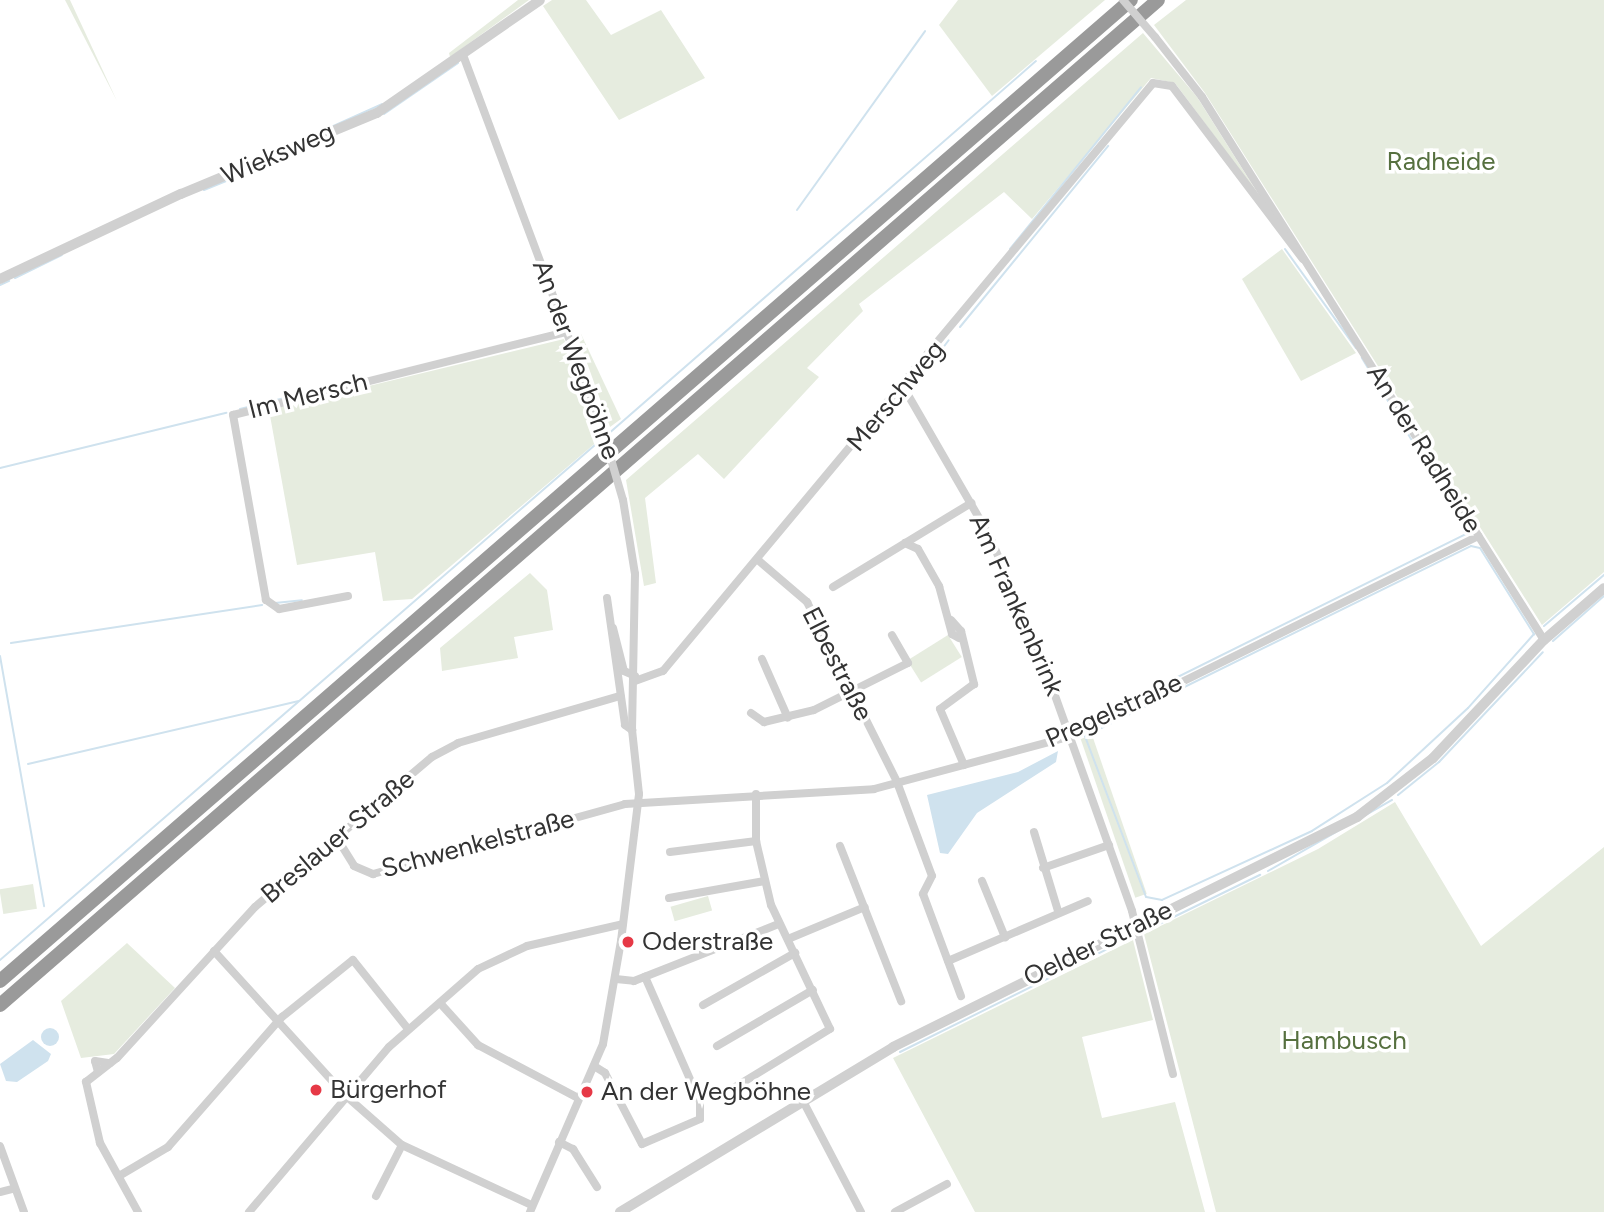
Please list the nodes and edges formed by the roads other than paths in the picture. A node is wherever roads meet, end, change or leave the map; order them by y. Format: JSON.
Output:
{"nodes":[{"id":1,"x":540,"y":0,"type":"edge"},
{"id":2,"x":1123,"y":0,"type":"edge"},
{"id":3,"x":1131,"y":0,"type":"edge"},
{"id":4,"x":1158,"y":0,"type":"edge"},
{"id":5,"x":463,"y":55,"type":"junction"},
{"id":6,"x":1143,"y":91,"type":"joint"},
{"id":7,"x":1303,"y":259,"type":"junction"},
{"id":8,"x":0,"y":279,"type":"edge"},
{"id":9,"x":567,"y":332,"type":"junction"},
{"id":10,"x":904,"y":388,"type":"junction"},
{"id":11,"x":971,"y":503,"type":"junction"},
{"id":12,"x":922,"y":531,"type":"junction"},
{"id":13,"x":1479,"y":536,"type":"junction"},
{"id":14,"x":905,"y":543,"type":"junction"},
{"id":15,"x":918,"y":549,"type":"junction"},
{"id":16,"x":758,"y":560,"type":"junction"},
{"id":17,"x":833,"y":587,"type":"dead end"},
{"id":18,"x":1604,"y":588,"type":"edge"},
{"id":19,"x":348,"y":596,"type":"dead end"},
{"id":20,"x":607,"y":598,"type":"dead end"},
{"id":21,"x":609,"y":619,"type":"junction"},
{"id":22,"x":892,"y":635,"type":"dead end"},
{"id":23,"x":1544,"y":640,"type":"junction"},
{"id":24,"x":762,"y":659,"type":"dead end"},
{"id":25,"x":635,"y":679,"type":"junction"},
{"id":26,"x":852,"y":691,"type":"junction"},
{"id":27,"x":620,"y":696,"type":"junction"},
{"id":28,"x":751,"y":713,"type":"dead end"},
{"id":29,"x":788,"y":718,"type":"junction"},
{"id":30,"x":632,"y":730,"type":"junction"},
{"id":31,"x":1072,"y":736,"type":"junction"},
{"id":32,"x":964,"y":765,"type":"junction"},
{"id":33,"x":897,"y":782,"type":"junction"},
{"id":34,"x":756,"y":794,"type":"junction"},
{"id":35,"x":639,"y":803,"type":"junction"},
{"id":36,"x":1034,"y":832,"type":"dead end"},
{"id":37,"x":335,"y":835,"type":"junction"},
{"id":38,"x":756,"y":841,"type":"junction"},
{"id":39,"x":1109,"y":845,"type":"junction"},
{"id":40,"x":841,"y":846,"type":"dead end"},
{"id":41,"x":670,"y":852,"type":"dead end"},
{"id":42,"x":1043,"y":868,"type":"junction"},
{"id":43,"x":764,"y":881,"type":"junction"},
{"id":44,"x":982,"y":881,"type":"dead end"},
{"id":45,"x":669,"y":898,"type":"dead end"},
{"id":46,"x":1088,"y":901,"type":"dead end"},
{"id":47,"x":865,"y":907,"type":"junction"},
{"id":48,"x":1058,"y":912,"type":"junction"},
{"id":49,"x":623,"y":924,"type":"junction"},
{"id":50,"x":779,"y":924,"type":"junction"},
{"id":51,"x":1136,"y":926,"type":"junction"},
{"id":52,"x":1005,"y":937,"type":"junction"},
{"id":53,"x":788,"y":939,"type":"junction"},
{"id":54,"x":214,"y":951,"type":"junction"},
{"id":55,"x":795,"y":953,"type":"junction"},
{"id":56,"x":948,"y":961,"type":"junction"},
{"id":57,"x":645,"y":977,"type":"junction"},
{"id":58,"x":616,"y":979,"type":"junction"},
{"id":59,"x":0,"y":981,"type":"edge"},
{"id":60,"x":813,"y":990,"type":"junction"},
{"id":61,"x":961,"y":996,"type":"dead end"},
{"id":62,"x":901,"y":1001,"type":"dead end"},
{"id":63,"x":440,"y":1003,"type":"junction"},
{"id":64,"x":703,"y":1004,"type":"dead end"},
{"id":65,"x":0,"y":1005,"type":"edge"},
{"id":66,"x":278,"y":1024,"type":"junction"},
{"id":67,"x":408,"y":1029,"type":"junction"},
{"id":68,"x":716,"y":1046,"type":"dead end"},
{"id":69,"x":594,"y":1066,"type":"junction"},
{"id":70,"x":1173,"y":1074,"type":"dead end"},
{"id":71,"x":732,"y":1089,"type":"dead end"},
{"id":72,"x":345,"y":1094,"type":"junction"},
{"id":73,"x":578,"y":1098,"type":"junction"},
{"id":74,"x":803,"y":1101,"type":"junction"},
{"id":75,"x":559,"y":1142,"type":"junction"},
{"id":76,"x":402,"y":1144,"type":"junction"},
{"id":77,"x":0,"y":1146,"type":"edge"},
{"id":78,"x":118,"y":1177,"type":"junction"},
{"id":79,"x":947,"y":1184,"type":"dead end"},
{"id":80,"x":597,"y":1187,"type":"dead end"},
{"id":81,"x":12,"y":1189,"type":"junction"},
{"id":82,"x":0,"y":1192,"type":"edge"},
{"id":83,"x":376,"y":1196,"type":"dead end"},
{"id":84,"x":530,"y":1208,"type":"edge"},
{"id":85,"x":24,"y":1212,"type":"edge"},
{"id":86,"x":138,"y":1212,"type":"edge"},
{"id":87,"x":249,"y":1212,"type":"edge"},
{"id":88,"x":621,"y":1212,"type":"edge"},
{"id":89,"x":861,"y":1212,"type":"edge"},
{"id":90,"x":895,"y":1212,"type":"edge"}],
"edges":[{"from":1,"to":5,"type":"street","name":"Wieksweg"},
{"from":2,"to":7,"type":"street","name":"An der Radheide","bridge":true},
{"from":3,"to":59,"type":"highway"},
{"from":4,"to":65,"type":"highway"},
{"from":5,"to":8,"type":"street","name":"Wieksweg"},
{"from":5,"to":9,"type":"street","name":"An der Wegböhne"},
{"from":6,"to":7,"type":"street","name":"An der Radheide"},
{"from":6,"to":10,"type":"street","name":"Merschweg"},
{"from":7,"to":13,"type":"street","name":"An der Radheide"},
{"from":9,"to":19,"type":"street","name":"Im Mersch"},
{"from":9,"to":25,"type":"street","name":"An der Wegböhne","bridge":true},
{"from":10,"to":11,"type":"street","name":"Am Frankenbrink"},
{"from":10,"to":16,"type":"street","name":"Merschweg"},
{"from":11,"to":12,"type":"street"},
{"from":11,"to":31,"type":"street","name":"Am Frankenbrink"},
{"from":12,"to":14,"type":"street"},
{"from":12,"to":15,"type":"street"},
{"from":13,"to":23,"type":"street","name":"An der Radheide"},
{"from":13,"to":31,"type":"street","name":"Pregelstraße"},
{"from":14,"to":15,"type":"street"},
{"from":14,"to":17,"type":"street"},
{"from":15,"to":32,"type":"street"},
{"from":16,"to":25,"type":"street","name":"Merschweg"},
{"from":16,"to":26,"type":"street","name":"Elbestraße"},
{"from":18,"to":23,"type":"street","name":"Oelder Straße"},
{"from":20,"to":21,"type":"street","name":"An der Wegböhne"},
{"from":21,"to":25,"type":"street","name":"An der Wegböhne"},
{"from":21,"to":27,"type":"street","name":"An der Wegböhne"},
{"from":22,"to":26,"type":"street"},
{"from":23,"to":51,"type":"street","name":"Oelder Straße"},
{"from":24,"to":29,"type":"street"},
{"from":25,"to":30,"type":"street","name":"An der Wegböhne"},
{"from":26,"to":29,"type":"street"},
{"from":26,"to":33,"type":"street","name":"Elbestraße"},
{"from":27,"to":30,"type":"street","name":"An der Wegböhne"},
{"from":27,"to":37,"type":"street","name":"Breslauer Straße"},
{"from":28,"to":29,"type":"street"},
{"from":30,"to":35,"type":"street","name":"An der Wegböhne"},
{"from":31,"to":32,"type":"street","name":"Pregelstraße"},
{"from":31,"to":39,"type":"street","name":"Am Frankenbrink"},
{"from":32,"to":33,"type":"street","name":"Pregelstraße"},
{"from":33,"to":34,"type":"street","name":"Pregelstraße"},
{"from":33,"to":56,"type":"street","name":"Elbestraße"},
{"from":34,"to":35,"type":"street","name":"Pregelstraße"},
{"from":34,"to":38,"type":"street"},
{"from":35,"to":37,"type":"street","name":"Schwenkelstraße"},
{"from":35,"to":49,"type":"street","name":"An der Wegböhne"},
{"from":36,"to":42,"type":"street"},
{"from":37,"to":54,"type":"street","name":"Breslauer Straße"},
{"from":38,"to":41,"type":"street"},
{"from":38,"to":43,"type":"street"},
{"from":39,"to":42,"type":"street"},
{"from":39,"to":51,"type":"street","name":"Am Frankenbrink"},
{"from":40,"to":47,"type":"street"},
{"from":42,"to":48,"type":"street"},
{"from":43,"to":45,"type":"street"},
{"from":43,"to":50,"type":"street"},
{"from":44,"to":52,"type":"street"},
{"from":46,"to":48,"type":"street"},
{"from":47,"to":53,"type":"street"},
{"from":47,"to":62,"type":"street"},
{"from":48,"to":52,"type":"street"},
{"from":49,"to":58,"type":"street","name":"An der Wegböhne"},
{"from":49,"to":63,"type":"street"},
{"from":50,"to":53,"type":"street"},
{"from":50,"to":57,"type":"street"},
{"from":51,"to":70,"type":"street","name":"Am Frankenbrink"},
{"from":51,"to":74,"type":"street","name":"Oelder Straße"},
{"from":52,"to":56,"type":"street"},
{"from":53,"to":55,"type":"street"},
{"from":54,"to":66,"type":"street"},
{"from":54,"to":78,"type":"street","name":"Breslauer Straße"},
{"from":55,"to":60,"type":"street"},
{"from":55,"to":64,"type":"street"},
{"from":56,"to":61,"type":"street","name":"Elbestraße"},
{"from":57,"to":58,"type":"street"},
{"from":57,"to":69,"type":"street"},
{"from":58,"to":69,"type":"street","name":"An der Wegböhne"},
{"from":60,"to":68,"type":"street"},
{"from":60,"to":71,"type":"street"},
{"from":63,"to":67,"type":"street"},
{"from":63,"to":73,"type":"street"},
{"from":66,"to":67,"type":"street"},
{"from":66,"to":72,"type":"street"},
{"from":66,"to":78,"type":"street"},
{"from":67,"to":72,"type":"street"},
{"from":69,"to":73,"type":"street","name":"An der Wegböhne"},
{"from":72,"to":76,"type":"street"},
{"from":72,"to":87,"type":"street"},
{"from":73,"to":75,"type":"street","name":"An der Wegböhne"},
{"from":74,"to":88,"type":"street","name":"Oelder Straße"},
{"from":74,"to":89,"type":"street"},
{"from":75,"to":80,"type":"street"},
{"from":75,"to":84,"type":"street","name":"An der Wegböhne"},
{"from":76,"to":83,"type":"street"},
{"from":76,"to":84,"type":"street"},
{"from":77,"to":81,"type":"street"},
{"from":78,"to":86,"type":"street"},
{"from":79,"to":90,"type":"street"},
{"from":81,"to":82,"type":"street"},
{"from":81,"to":85,"type":"street"}]}
